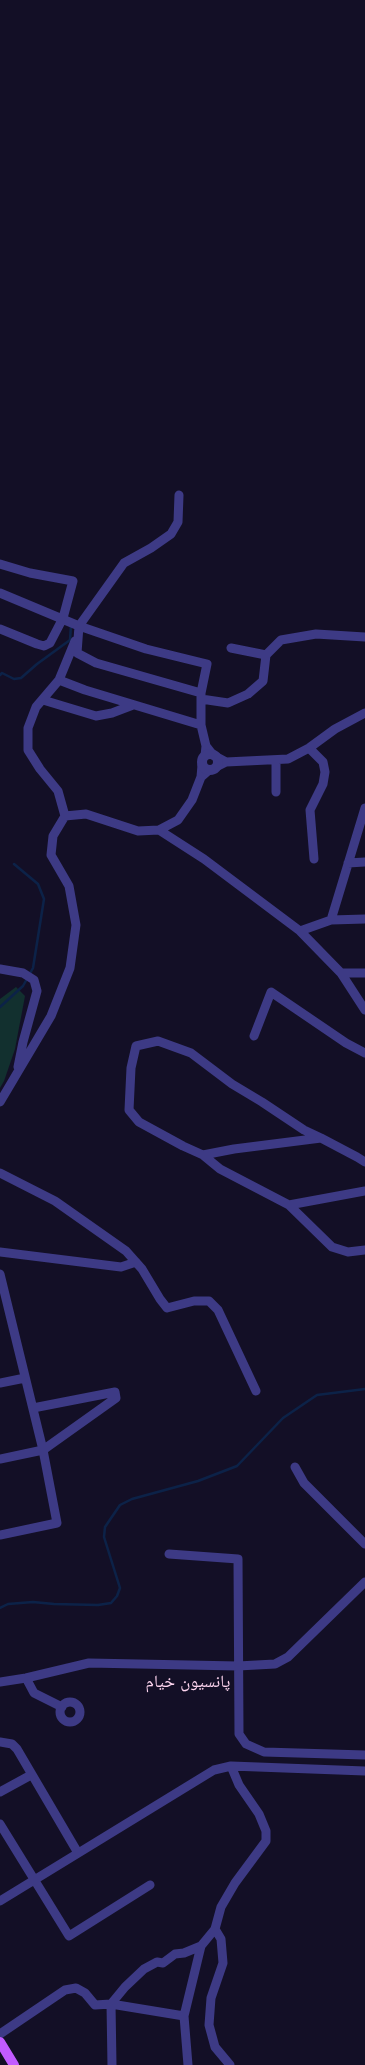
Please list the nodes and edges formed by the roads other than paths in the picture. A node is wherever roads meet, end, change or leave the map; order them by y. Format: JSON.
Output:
{"nodes":[{"id":1,"x":179,"y":495,"type":"dead end"},
{"id":2,"x":0,"y":564,"type":"edge"},
{"id":3,"x":0,"y":593,"type":"edge"},
{"id":4,"x":63,"y":618,"type":"junction"},
{"id":5,"x":0,"y":629,"type":"edge"},
{"id":6,"x":78,"y":629,"type":"junction"},
{"id":7,"x":365,"y":637,"type":"edge"},
{"id":8,"x":231,"y":648,"type":"dead end"},
{"id":9,"x":266,"y":655,"type":"junction"},
{"id":10,"x":59,"y":680,"type":"junction"},
{"id":11,"x":201,"y":696,"type":"junction"},
{"id":12,"x":43,"y":700,"type":"junction"},
{"id":13,"x":133,"y":705,"type":"junction"},
{"id":14,"x":365,"y":713,"type":"edge"},
{"id":15,"x":201,"y":726,"type":"junction"},
{"id":16,"x":309,"y":748,"type":"junction"},
{"id":17,"x":209,"y":760,"type":"junction"},
{"id":18,"x":276,"y":760,"type":"junction"},
{"id":19,"x":276,"y":792,"type":"dead end"},
{"id":20,"x":365,"y":810,"type":"edge"},
{"id":21,"x":65,"y":816,"type":"junction"},
{"id":22,"x":159,"y":830,"type":"junction"},
{"id":23,"x":314,"y":858,"type":"dead end"},
{"id":24,"x":365,"y":862,"type":"edge"},
{"id":25,"x":348,"y":863,"type":"junction"},
{"id":26,"x":365,"y":919,"type":"edge"},
{"id":27,"x":331,"y":920,"type":"junction"},
{"id":28,"x":300,"y":931,"type":"junction"},
{"id":29,"x":0,"y":970,"type":"edge"},
{"id":30,"x":341,"y":973,"type":"junction"},
{"id":31,"x":365,"y":973,"type":"edge"},
{"id":32,"x":365,"y":1010,"type":"edge"},
{"id":33,"x":254,"y":1036,"type":"dead end"},
{"id":34,"x":365,"y":1053,"type":"edge"},
{"id":35,"x":17,"y":1072,"type":"junction"},
{"id":36,"x":0,"y":1102,"type":"edge"},
{"id":37,"x":321,"y":1138,"type":"junction"},
{"id":38,"x":203,"y":1155,"type":"junction"},
{"id":39,"x":365,"y":1162,"type":"edge"},
{"id":40,"x":0,"y":1173,"type":"edge"},
{"id":41,"x":365,"y":1191,"type":"edge"},
{"id":42,"x":289,"y":1205,"type":"junction"},
{"id":43,"x":365,"y":1250,"type":"edge"},
{"id":44,"x":0,"y":1252,"type":"edge"},
{"id":45,"x":136,"y":1262,"type":"junction"},
{"id":46,"x":0,"y":1274,"type":"edge"},
{"id":47,"x":25,"y":1378,"type":"junction"},
{"id":48,"x":0,"y":1383,"type":"edge"},
{"id":49,"x":256,"y":1391,"type":"dead end"},
{"id":50,"x":32,"y":1408,"type":"junction"},
{"id":51,"x":43,"y":1450,"type":"junction"},
{"id":52,"x":0,"y":1459,"type":"edge"},
{"id":53,"x":295,"y":1467,"type":"dead end"},
{"id":54,"x":0,"y":1534,"type":"edge"},
{"id":55,"x":365,"y":1544,"type":"edge"},
{"id":56,"x":170,"y":1554,"type":"dead end"},
{"id":57,"x":365,"y":1582,"type":"edge"},
{"id":58,"x":238,"y":1666,"type":"junction"},
{"id":59,"x":26,"y":1678,"type":"junction"},
{"id":60,"x":0,"y":1682,"type":"edge"},
{"id":61,"x":62,"y":1708,"type":"dead end"},
{"id":62,"x":0,"y":1742,"type":"edge"},
{"id":63,"x":365,"y":1755,"type":"edge"},
{"id":64,"x":231,"y":1766,"type":"junction"},
{"id":65,"x":365,"y":1771,"type":"edge"},
{"id":66,"x":31,"y":1775,"type":"junction"},
{"id":67,"x":0,"y":1792,"type":"edge"},
{"id":68,"x":0,"y":1824,"type":"edge"},
{"id":69,"x":78,"y":1853,"type":"junction"},
{"id":70,"x":34,"y":1880,"type":"junction"},
{"id":71,"x":150,"y":1885,"type":"dead end"},
{"id":72,"x":0,"y":1901,"type":"edge"},
{"id":73,"x":215,"y":1929,"type":"junction"},
{"id":74,"x":201,"y":1946,"type":"junction"},
{"id":75,"x":111,"y":2004,"type":"junction"},
{"id":76,"x":184,"y":2016,"type":"junction"},
{"id":77,"x":0,"y":2034,"type":"edge"},
{"id":78,"x":0,"y":2042,"type":"edge"},
{"id":79,"x":14,"y":2065,"type":"edge"},
{"id":80,"x":112,"y":2065,"type":"edge"},
{"id":81,"x":188,"y":2065,"type":"edge"},
{"id":82,"x":230,"y":2065,"type":"edge"}],
"edges":[{"from":1,"to":6,"type":"street"},
{"from":2,"to":4,"type":"street"},
{"from":3,"to":4,"type":"street"},
{"from":4,"to":5,"type":"street"},
{"from":4,"to":6,"type":"street"},
{"from":6,"to":10,"type":"street"},
{"from":6,"to":11,"type":"street"},
{"from":6,"to":11,"type":"street"},
{"from":7,"to":9,"type":"street"},
{"from":8,"to":9,"type":"street"},
{"from":9,"to":11,"type":"street"},
{"from":10,"to":12,"type":"street"},
{"from":10,"to":13,"type":"street"},
{"from":11,"to":15,"type":"street"},
{"from":12,"to":13,"type":"street"},
{"from":12,"to":21,"type":"street"},
{"from":13,"to":15,"type":"street"},
{"from":14,"to":16,"type":"street"},
{"from":15,"to":17,"type":"street"},
{"from":16,"to":18,"type":"street"},
{"from":16,"to":23,"type":"street"},
{"from":17,"to":18,"type":"street"},
{"from":17,"to":22,"type":"street"},
{"from":18,"to":19,"type":"street"},
{"from":20,"to":25,"type":"street"},
{"from":21,"to":22,"type":"street"},
{"from":21,"to":35,"type":"street"},
{"from":22,"to":28,"type":"street"},
{"from":24,"to":25,"type":"street"},
{"from":25,"to":27,"type":"street"},
{"from":26,"to":27,"type":"street"},
{"from":27,"to":28,"type":"street"},
{"from":28,"to":30,"type":"street"},
{"from":29,"to":35,"type":"street"},
{"from":30,"to":31,"type":"street"},
{"from":30,"to":32,"type":"street"},
{"from":33,"to":34,"type":"street"},
{"from":35,"to":36,"type":"street"},
{"from":37,"to":38,"type":"street"},
{"from":37,"to":38,"type":"street"},
{"from":37,"to":39,"type":"street"},
{"from":38,"to":42,"type":"street"},
{"from":40,"to":45,"type":"street"},
{"from":41,"to":42,"type":"street"},
{"from":42,"to":43,"type":"street"},
{"from":44,"to":45,"type":"street"},
{"from":45,"to":49,"type":"street"},
{"from":46,"to":47,"type":"street"},
{"from":47,"to":48,"type":"street"},
{"from":47,"to":50,"type":"street"},
{"from":50,"to":51,"type":"street"},
{"from":50,"to":51,"type":"street"},
{"from":51,"to":52,"type":"street"},
{"from":51,"to":54,"type":"street"},
{"from":53,"to":55,"type":"street"},
{"from":56,"to":58,"type":"street"},
{"from":57,"to":58,"type":"street"},
{"from":58,"to":59,"type":"street"},
{"from":58,"to":63,"type":"street"},
{"from":59,"to":60,"type":"street"},
{"from":59,"to":61,"type":"street"},
{"from":62,"to":66,"type":"street"},
{"from":64,"to":65,"type":"street"},
{"from":64,"to":69,"type":"street"},
{"from":64,"to":73,"type":"street"},
{"from":66,"to":67,"type":"street"},
{"from":66,"to":69,"type":"street"},
{"from":68,"to":70,"type":"street"},
{"from":69,"to":70,"type":"street"},
{"from":70,"to":71,"type":"street"},
{"from":70,"to":72,"type":"street"},
{"from":73,"to":74,"type":"street"},
{"from":73,"to":82,"type":"street"},
{"from":74,"to":75,"type":"street"},
{"from":74,"to":76,"type":"street"},
{"from":75,"to":76,"type":"street"},
{"from":75,"to":77,"type":"street"},
{"from":75,"to":80,"type":"street"},
{"from":76,"to":81,"type":"street"},
{"from":78,"to":79,"type":"main road"}]}
